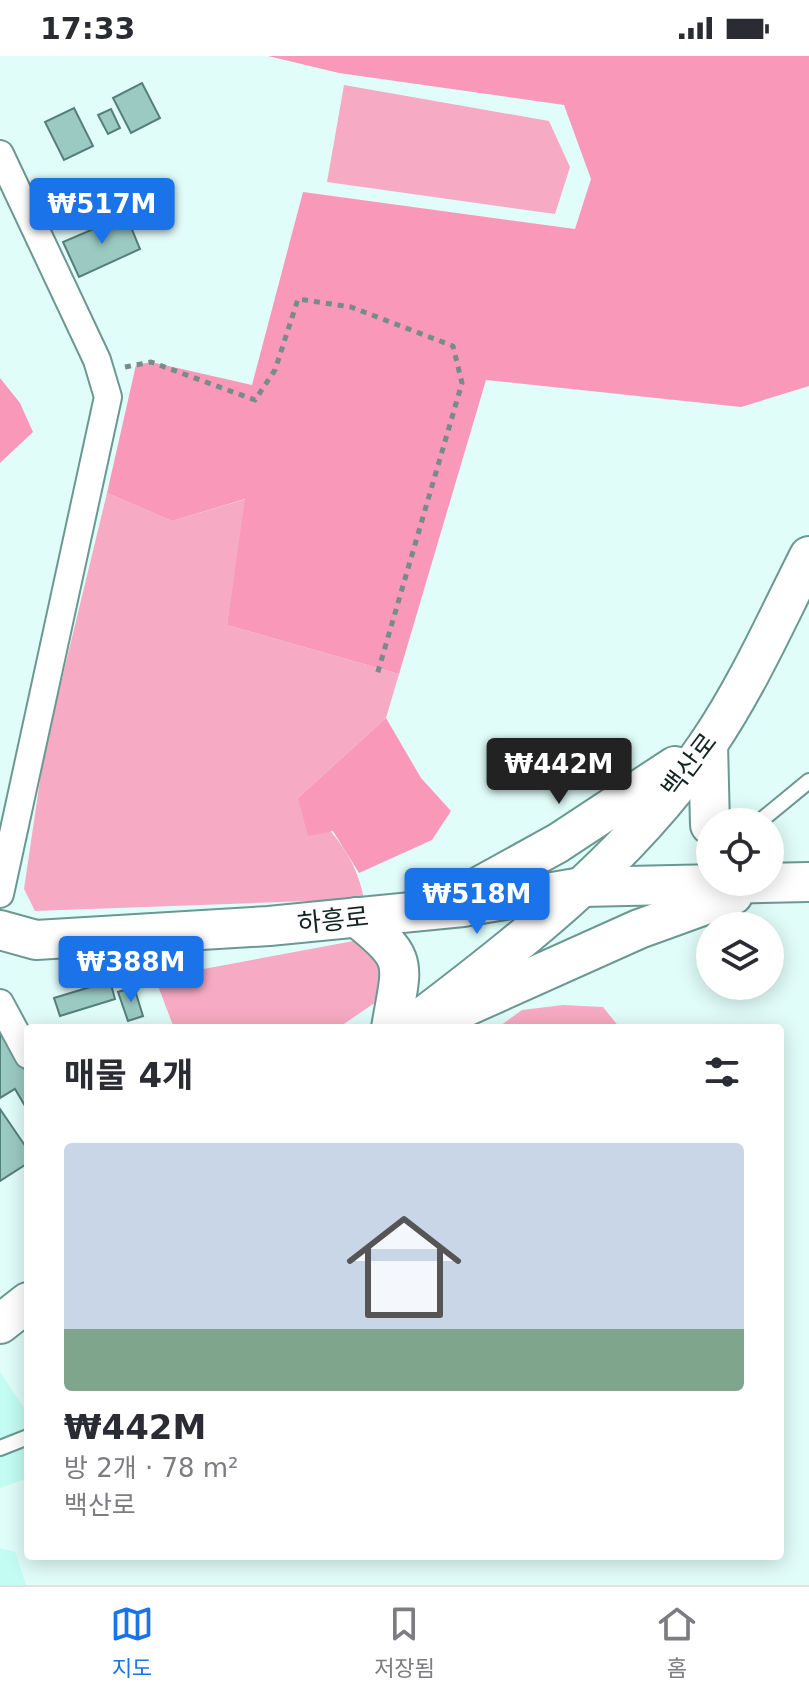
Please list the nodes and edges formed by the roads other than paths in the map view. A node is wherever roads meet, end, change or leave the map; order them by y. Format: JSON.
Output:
{"nodes":[{"id":1,"x":0,"y":154,"type":"edge"},
{"id":2,"x":809,"y":556,"type":"edge"},
{"id":3,"x":708,"y":744,"type":"junction"},
{"id":4,"x":809,"y":781,"type":"edge"},
{"id":5,"x":710,"y":808,"type":"edge"},
{"id":6,"x":776,"y":808,"type":"edge"},
{"id":7,"x":696,"y":884,"type":"edge"},
{"id":8,"x":582,"y":887,"type":"junction"},
{"id":9,"x":0,"y":894,"type":"edge"},
{"id":10,"x":739,"y":896,"type":"edge"},
{"id":11,"x":435,"y":910,"type":"junction"},
{"id":12,"x":356,"y":917,"type":"junction"},
{"id":13,"x":0,"y":930,"type":"edge"},
{"id":14,"x":0,"y":1003,"type":"edge"},
{"id":15,"x":391,"y":1024,"type":"edge"},
{"id":16,"x":413,"y":1024,"type":"edge"},
{"id":17,"x":429,"y":1024,"type":"edge"},
{"id":18,"x":24,"y":1048,"type":"edge"},
{"id":19,"x":24,"y":1305,"type":"edge"},
{"id":20,"x":0,"y":1324,"type":"edge"},
{"id":21,"x":24,"y":1439,"type":"edge"},
{"id":22,"x":0,"y":1448,"type":"edge"}],
"edges":[{"from":1,"to":9,"type":"street"},
{"from":2,"to":3,"type":"main road","name":"백산로"},
{"from":3,"to":5,"type":"main road"},
{"from":3,"to":8,"type":"main road","name":"백산로"},
{"from":3,"to":11,"type":"main road"},
{"from":4,"to":6,"type":"lane"},
{"from":7,"to":8,"type":"main road","name":"하흥로"},
{"from":8,"to":11,"type":"main road","name":"하흥로"},
{"from":8,"to":16,"type":"main road","name":"백산로"},
{"from":10,"to":17,"type":"main road"},
{"from":11,"to":12,"type":"main road","name":"하흥로"},
{"from":12,"to":13,"type":"main road","name":"하흥로"},
{"from":12,"to":15,"type":"main road"},
{"from":14,"to":18,"type":"street"},
{"from":19,"to":20,"type":"main road"},
{"from":21,"to":22,"type":"lane"}]}
